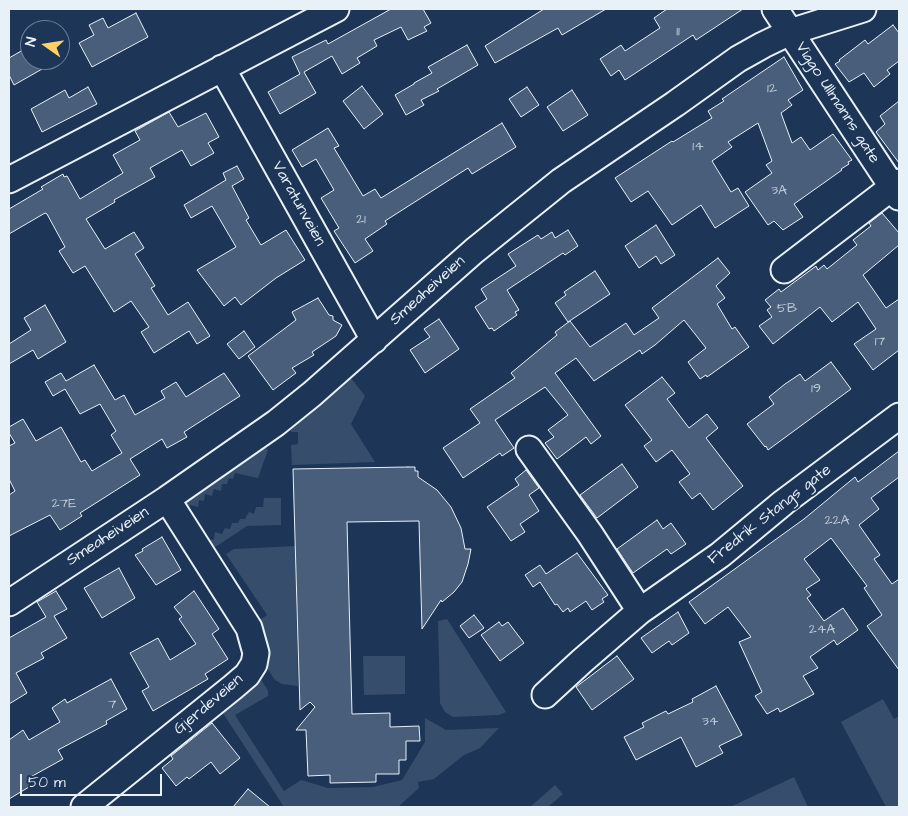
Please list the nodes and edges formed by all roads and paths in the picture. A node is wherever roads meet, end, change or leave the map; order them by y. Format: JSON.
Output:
{"nodes":[{"id":1,"x":336,"y":9,"type":"edge"},
{"id":2,"x":775,"y":9,"type":"edge"},
{"id":3,"x":864,"y":9,"type":"edge"},
{"id":4,"x":790,"y":32,"type":"junction"},
{"id":5,"x":222,"y":68,"type":"junction"},
{"id":6,"x":9,"y":180,"type":"edge"},
{"id":7,"x":897,"y":189,"type":"edge"},
{"id":8,"x":784,"y":270,"type":"dead end"},
{"id":9,"x":374,"y":340,"type":"junction"},
{"id":10,"x":899,"y":416,"type":"edge"},
{"id":11,"x":529,"y":449,"type":"dead end"},
{"id":12,"x":166,"y":499,"type":"junction"},
{"id":13,"x":9,"y":603,"type":"edge"},
{"id":14,"x":640,"y":612,"type":"junction"},
{"id":15,"x":545,"y":694,"type":"dead end"},
{"id":16,"x":84,"y":807,"type":"edge"}],
"edges":[{"from":1,"to":5,"type":"street"},
{"from":2,"to":4,"type":"street","name":"Viggo Ullmanns gate"},
{"from":3,"to":4,"type":"street","name":"Smeaheiveien"},
{"from":4,"to":7,"type":"street","name":"Viggo Ullmanns gate"},
{"from":4,"to":9,"type":"street","name":"Smeaheiveien"},
{"from":5,"to":6,"type":"street"},
{"from":5,"to":9,"type":"street","name":"Varatunveien"},
{"from":7,"to":8,"type":"street"},
{"from":9,"to":12,"type":"street","name":"Smeaheiveien"},
{"from":10,"to":14,"type":"street","name":"Fredrik Stangs gate"},
{"from":11,"to":14,"type":"street"},
{"from":12,"to":13,"type":"street","name":"Smeaheiveien"},
{"from":12,"to":16,"type":"street","name":"Gjerdeveien"},
{"from":14,"to":15,"type":"street","name":"Fredrik Stangs gate"}]}
